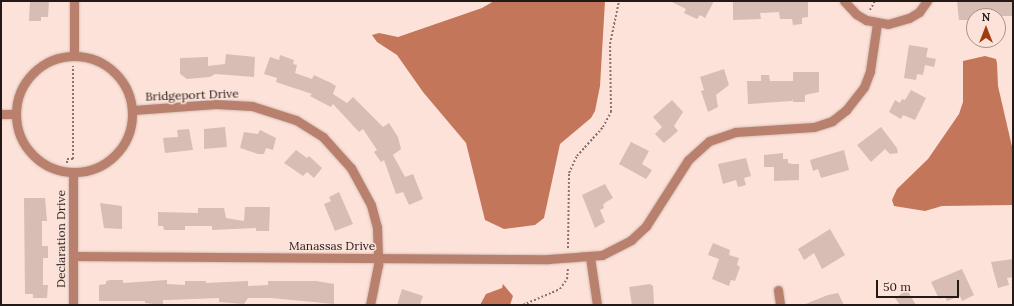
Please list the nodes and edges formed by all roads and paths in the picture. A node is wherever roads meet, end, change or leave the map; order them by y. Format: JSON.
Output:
{"nodes":[{"id":1,"x":74,"y":1,"type":"edge"},
{"id":2,"x":619,"y":1,"type":"edge"},
{"id":3,"x":844,"y":1,"type":"edge"},
{"id":4,"x":875,"y":1,"type":"edge"},
{"id":5,"x":927,"y":1,"type":"edge"},
{"id":6,"x":870,"y":12,"type":"dead end"},
{"id":7,"x":878,"y":23,"type":"junction"},
{"id":8,"x":74,"y":56,"type":"junction"},
{"id":9,"x":80,"y":66,"type":"dead end"},
{"id":10,"x":133,"y":110,"type":"junction"},
{"id":11,"x":1,"y":114,"type":"edge"},
{"id":12,"x":14,"y":114,"type":"junction"},
{"id":13,"x":67,"y":162,"type":"dead end"},
{"id":14,"x":73,"y":173,"type":"junction"},
{"id":15,"x":73,"y":256,"type":"junction"},
{"id":16,"x":590,"y":257,"type":"junction"},
{"id":17,"x":378,"y":258,"type":"junction"},
{"id":18,"x":568,"y":258,"type":"junction"},
{"id":19,"x":778,"y":290,"type":"dead end"},
{"id":20,"x":73,"y":305,"type":"edge"},
{"id":21,"x":370,"y":305,"type":"edge"},
{"id":22,"x":523,"y":305,"type":"edge"},
{"id":23,"x":597,"y":305,"type":"edge"},
{"id":24,"x":780,"y":305,"type":"edge"}],
"edges":[{"from":1,"to":8,"type":"street"},
{"from":2,"to":18,"type":"path"},
{"from":3,"to":7,"type":"street"},
{"from":4,"to":6,"type":"path"},
{"from":5,"to":7,"type":"street"},
{"from":7,"to":16,"type":"street","name":"Manassas Drive"},
{"from":8,"to":10,"type":"street","name":"Declaration Drive"},
{"from":8,"to":12,"type":"street","name":"Declaration Drive"},
{"from":9,"to":13,"type":"path"},
{"from":10,"to":14,"type":"street","name":"Declaration Drive"},
{"from":10,"to":17,"type":"street","name":"Bridgeport Drive"},
{"from":11,"to":12,"type":"street"},
{"from":12,"to":14,"type":"street","name":"Declaration Drive"},
{"from":14,"to":15,"type":"street","name":"Declaration Drive"},
{"from":15,"to":17,"type":"street","name":"Manassas Drive"},
{"from":15,"to":20,"type":"street","name":"Declaration Drive"},
{"from":16,"to":18,"type":"street","name":"Manassas Drive"},
{"from":16,"to":23,"type":"street"},
{"from":17,"to":18,"type":"street","name":"Manassas Drive"},
{"from":17,"to":21,"type":"street","name":"Bridgeport Drive"},
{"from":18,"to":22,"type":"path"},
{"from":19,"to":24,"type":"street"}]}
